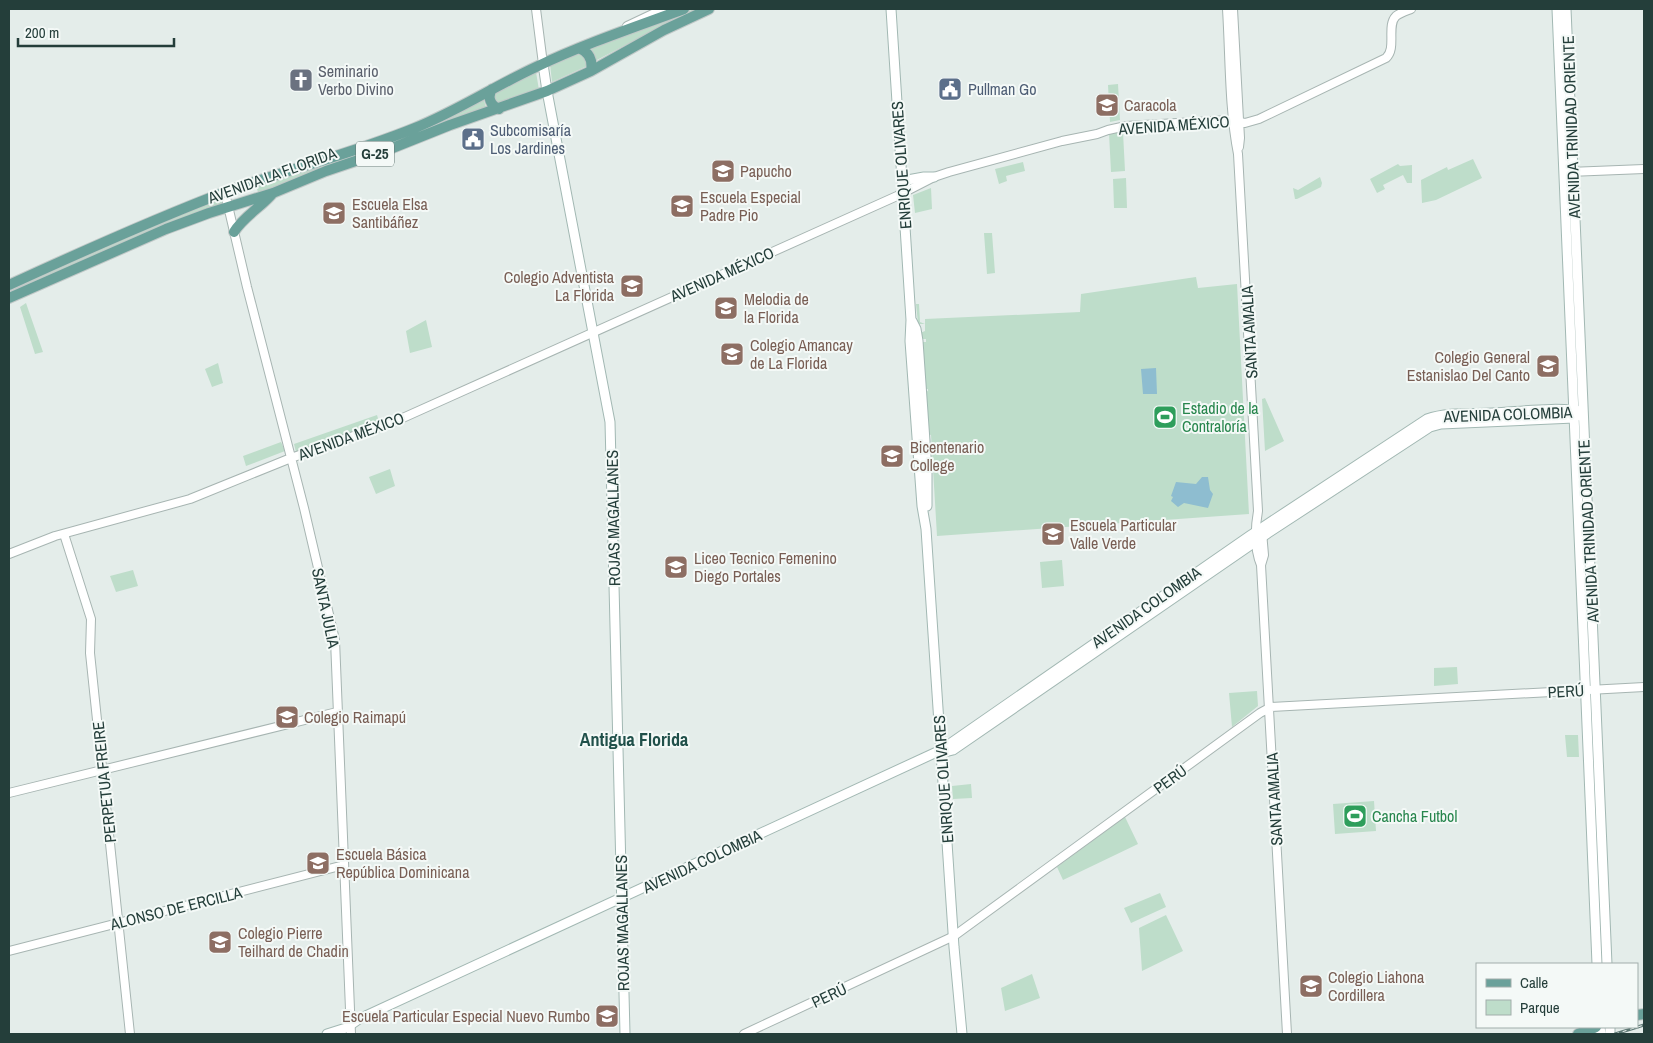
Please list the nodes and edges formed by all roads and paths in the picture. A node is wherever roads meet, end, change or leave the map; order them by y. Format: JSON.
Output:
{"nodes":[{"id":1,"x":536,"y":9,"type":"edge"},
{"id":2,"x":663,"y":9,"type":"edge"},
{"id":3,"x":684,"y":9,"type":"edge"},
{"id":4,"x":709,"y":9,"type":"edge"},
{"id":5,"x":891,"y":9,"type":"edge"},
{"id":6,"x":1227,"y":9,"type":"edge"},
{"id":7,"x":1233,"y":9,"type":"edge"},
{"id":8,"x":1411,"y":9,"type":"edge"},
{"id":9,"x":1556,"y":9,"type":"edge"},
{"id":10,"x":1566,"y":9,"type":"edge"},
{"id":11,"x":619,"y":32,"type":"junction"},
{"id":12,"x":579,"y":48,"type":"junction"},
{"id":13,"x":543,"y":64,"type":"junction"},
{"id":14,"x":591,"y":71,"type":"junction"},
{"id":15,"x":492,"y":89,"type":"junction"},
{"id":16,"x":547,"y":90,"type":"junction"},
{"id":17,"x":499,"y":109,"type":"junction"},
{"id":18,"x":1237,"y":121,"type":"junction"},
{"id":19,"x":1644,"y":169,"type":"edge"},
{"id":20,"x":1568,"y":172,"type":"junction"},
{"id":21,"x":934,"y":177,"type":"junction"},
{"id":22,"x":902,"y":181,"type":"junction"},
{"id":23,"x":238,"y":188,"type":"junction"},
{"id":24,"x":225,"y":193,"type":"junction"},
{"id":25,"x":273,"y":193,"type":"junction"},
{"id":26,"x":903,"y":193,"type":"junction"},
{"id":27,"x":242,"y":204,"type":"junction"},
{"id":28,"x":229,"y":208,"type":"junction"},
{"id":29,"x":234,"y":232,"type":"junction"},
{"id":30,"x":83,"y":252,"type":"junction"},
{"id":31,"x":88,"y":263,"type":"junction"},
{"id":32,"x":9,"y":284,"type":"edge"},
{"id":33,"x":9,"y":300,"type":"edge"},
{"id":34,"x":593,"y":332,"type":"junction"},
{"id":35,"x":1577,"y":413,"type":"junction"},
{"id":36,"x":291,"y":458,"type":"junction"},
{"id":37,"x":64,"y":534,"type":"junction"},
{"id":38,"x":1259,"y":534,"type":"junction"},
{"id":39,"x":9,"y":554,"type":"edge"},
{"id":40,"x":1644,"y":687,"type":"edge"},
{"id":41,"x":1586,"y":689,"type":"junction"},
{"id":42,"x":1596,"y":689,"type":"junction"},
{"id":43,"x":1269,"y":708,"type":"junction"},
{"id":44,"x":337,"y":712,"type":"junction"},
{"id":45,"x":941,"y":750,"type":"junction"},
{"id":46,"x":103,"y":770,"type":"junction"},
{"id":47,"x":9,"y":793,"type":"edge"},
{"id":48,"x":344,"y":865,"type":"junction"},
{"id":49,"x":622,"y":898,"type":"junction"},
{"id":50,"x":119,"y":923,"type":"junction"},
{"id":51,"x":954,"y":936,"type":"junction"},
{"id":52,"x":9,"y":951,"type":"edge"},
{"id":53,"x":1597,"y":963,"type":"edge"},
{"id":54,"x":1607,"y":963,"type":"edge"},
{"id":55,"x":351,"y":1024,"type":"junction"},
{"id":56,"x":1595,"y":1028,"type":"edge"},
{"id":57,"x":961,"y":1032,"type":"edge"},
{"id":58,"x":130,"y":1034,"type":"edge"},
{"id":59,"x":327,"y":1034,"type":"edge"},
{"id":60,"x":351,"y":1034,"type":"edge"},
{"id":61,"x":625,"y":1034,"type":"edge"},
{"id":62,"x":744,"y":1034,"type":"edge"},
{"id":63,"x":1287,"y":1034,"type":"edge"},
{"id":64,"x":1578,"y":1034,"type":"edge"}],
"edges":[{"from":1,"to":13,"type":"street","name":"ROJAS MAGALLANES"},
{"from":2,"to":11,"type":"street","name":"AVENIDA LA FLORIDA"},
{"from":3,"to":11,"type":"main road","name":"AVENIDA LA FLORIDA","number":"G-25"},
{"from":4,"to":14,"type":"main road","name":"AVENIDA LA FLORIDA","number":"G-25"},
{"from":5,"to":22,"type":"main road","name":"ENRIQUE OLIVARES"},
{"from":6,"to":18,"type":"street","name":"SANTA AMALIA"},
{"from":7,"to":18,"type":"street","name":"SANTA AMALIA"},
{"from":8,"to":18,"type":"street","name":"AVENIDA MÉXICO"},
{"from":9,"to":20,"type":"main road","name":"AVENIDA TRINIDAD ORIENTE"},
{"from":10,"to":20,"type":"main road","name":"AVENIDA TRINIDAD ORIENTE"},
{"from":11,"to":12,"type":"main road","name":"AVENIDA LA FLORIDA","number":"G-25"},
{"from":12,"to":13,"type":"main road","name":"AVENIDA LA FLORIDA","number":"G-25"},
{"from":12,"to":14,"type":"main road"},
{"from":13,"to":15,"type":"main road","name":"AVENIDA LA FLORIDA","number":"G-25"},
{"from":13,"to":16,"type":"main road","name":"ROJAS MAGALLANES"},
{"from":14,"to":16,"type":"main road","name":"AVENIDA LA FLORIDA","number":"G-25"},
{"from":15,"to":17,"type":"main road"},
{"from":15,"to":23,"type":"main road","name":"AVENIDA LA FLORIDA","number":"G-25"},
{"from":16,"to":17,"type":"main road","name":"AVENIDA LA FLORIDA","number":"G-25"},
{"from":16,"to":34,"type":"main road","name":"ROJAS MAGALLANES"},
{"from":17,"to":25,"type":"main road","name":"AVENIDA LA FLORIDA","number":"G-25"},
{"from":18,"to":21,"type":"street","name":"AVENIDA MÉXICO"},
{"from":18,"to":38,"type":"street","name":"SANTA AMALIA"},
{"from":19,"to":20,"type":"street"},
{"from":20,"to":35,"type":"main road","name":"AVENIDA TRINIDAD ORIENTE"},
{"from":21,"to":22,"type":"main road"},
{"from":21,"to":26,"type":"street","name":"AVENIDA MÉXICO"},
{"from":22,"to":26,"type":"main road","name":"ENRIQUE OLIVARES"},
{"from":23,"to":24,"type":"main road","name":"AVENIDA LA FLORIDA","number":"G-25"},
{"from":23,"to":27,"type":"main road"},
{"from":24,"to":28,"type":"street","name":"SANTA JULIA"},
{"from":24,"to":30,"type":"main road","name":"AVENIDA LA FLORIDA","number":"G-25"},
{"from":25,"to":27,"type":"main road","name":"AVENIDA LA FLORIDA","number":"G-25"},
{"from":25,"to":29,"type":"main road"},
{"from":26,"to":34,"type":"street","name":"AVENIDA MÉXICO"},
{"from":26,"to":45,"type":"main road","name":"ENRIQUE OLIVARES"},
{"from":27,"to":28,"type":"main road","name":"AVENIDA LA FLORIDA","number":"G-25"},
{"from":28,"to":29,"type":"street","name":"SANTA JULIA"},
{"from":28,"to":31,"type":"main road","name":"AVENIDA LA FLORIDA","number":"G-25"},
{"from":29,"to":36,"type":"street","name":"SANTA JULIA"},
{"from":30,"to":31,"type":"main road"},
{"from":30,"to":32,"type":"main road","name":"AVENIDA LA FLORIDA","number":"G-25"},
{"from":31,"to":33,"type":"main road","name":"AVENIDA LA FLORIDA","number":"G-25"},
{"from":34,"to":36,"type":"street","name":"AVENIDA MÉXICO"},
{"from":34,"to":49,"type":"main road","name":"ROJAS MAGALLANES"},
{"from":35,"to":38,"type":"main road","name":"AVENIDA COLOMBIA"},
{"from":35,"to":41,"type":"main road","name":"AVENIDA TRINIDAD ORIENTE"},
{"from":35,"to":42,"type":"main road","name":"AVENIDA TRINIDAD ORIENTE"},
{"from":36,"to":37,"type":"street","name":"AVENIDA MÉXICO"},
{"from":36,"to":44,"type":"street","name":"SANTA JULIA"},
{"from":37,"to":39,"type":"street","name":"AVENIDA MÉXICO"},
{"from":37,"to":46,"type":"street","name":"PERPETUA FREIRE"},
{"from":38,"to":43,"type":"street","name":"SANTA AMALIA"},
{"from":38,"to":45,"type":"main road","name":"AVENIDA COLOMBIA"},
{"from":40,"to":42,"type":"street","name":"PERÚ"},
{"from":41,"to":42,"type":"street","name":"PERÚ"},
{"from":41,"to":43,"type":"street","name":"PERÚ"},
{"from":41,"to":53,"type":"main road","name":"AVENIDA TRINIDAD ORIENTE"},
{"from":42,"to":54,"type":"main road","name":"AVENIDA TRINIDAD ORIENTE"},
{"from":43,"to":51,"type":"street","name":"PERÚ"},
{"from":43,"to":63,"type":"street","name":"SANTA AMALIA"},
{"from":44,"to":46,"type":"street"},
{"from":44,"to":48,"type":"street","name":"SANTA JULIA"},
{"from":45,"to":49,"type":"main road","name":"AVENIDA COLOMBIA"},
{"from":45,"to":51,"type":"main road","name":"ENRIQUE OLIVARES"},
{"from":46,"to":47,"type":"street"},
{"from":46,"to":50,"type":"street","name":"PERPETUA FREIRE"},
{"from":48,"to":50,"type":"street","name":"ALONSO DE ERCILLA"},
{"from":48,"to":55,"type":"street","name":"SANTA JULIA"},
{"from":49,"to":55,"type":"main road","name":"AVENIDA COLOMBIA"},
{"from":49,"to":61,"type":"main road","name":"ROJAS MAGALLANES"},
{"from":50,"to":52,"type":"street","name":"ALONSO DE ERCILLA"},
{"from":50,"to":58,"type":"street","name":"PERPETUA FREIRE"},
{"from":51,"to":57,"type":"main road","name":"ENRIQUE OLIVARES"},
{"from":51,"to":62,"type":"street","name":"PERÚ"},
{"from":55,"to":59,"type":"main road","name":"AVENIDA COLOMBIA"},
{"from":55,"to":60,"type":"street","name":"SANTA JULIA"},
{"from":56,"to":64,"type":"main road"}]}
